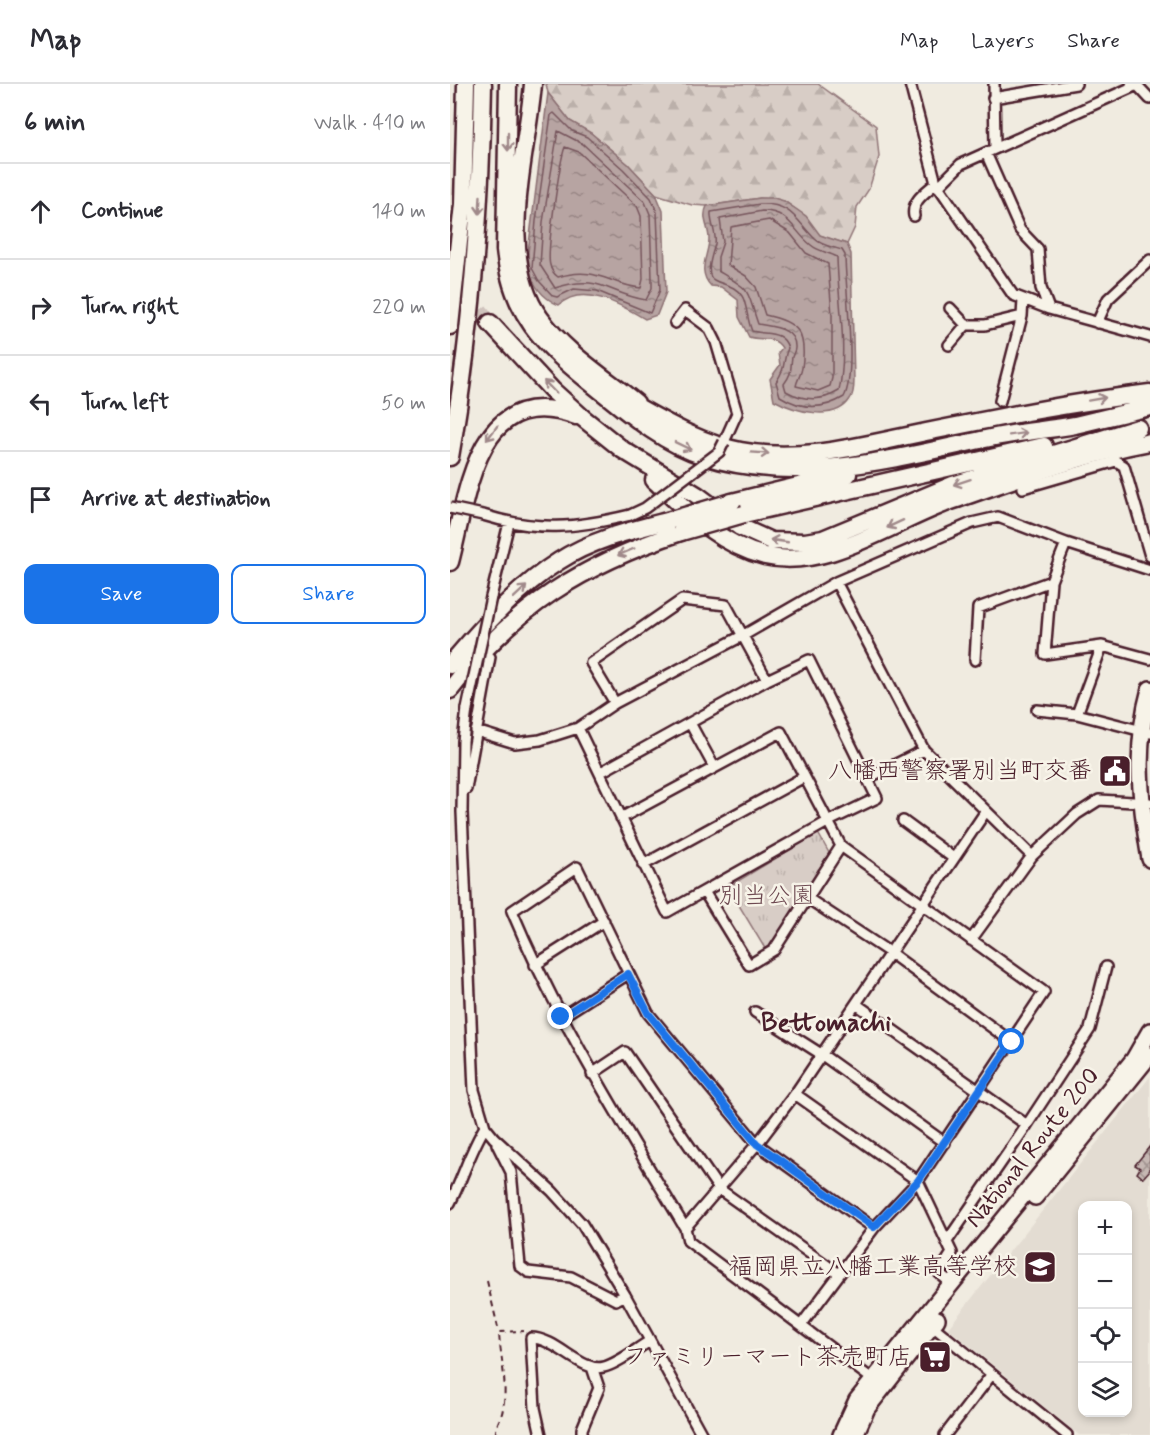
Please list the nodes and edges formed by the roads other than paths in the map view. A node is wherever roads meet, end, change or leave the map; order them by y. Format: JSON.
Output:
{"nodes":[{"id":1,"x":466,"y":84,"type":"edge"},
{"id":2,"x":483,"y":84,"type":"edge"},
{"id":3,"x":508,"y":84,"type":"edge"},
{"id":4,"x":533,"y":84,"type":"edge"},
{"id":5,"x":910,"y":84,"type":"edge"},
{"id":6,"x":994,"y":84,"type":"edge"},
{"id":7,"x":1076,"y":84,"type":"edge"},
{"id":8,"x":1125,"y":84,"type":"edge"},
{"id":9,"x":1137,"y":85,"type":"edge"},
{"id":10,"x":993,"y":98,"type":"junction"},
{"id":11,"x":1150,"y":99,"type":"edge"},
{"id":12,"x":991,"y":151,"type":"junction"},
{"id":13,"x":937,"y":185,"type":"junction"},
{"id":14,"x":914,"y":216,"type":"dead end"},
{"id":15,"x":1150,"y":260,"type":"edge"},
{"id":16,"x":1023,"y":300,"type":"junction"},
{"id":17,"x":950,"y":308,"type":"dead end"},
{"id":18,"x":1049,"y":309,"type":"junction"},
{"id":19,"x":1022,"y":316,"type":"junction"},
{"id":20,"x":490,"y":323,"type":"tunnel mouth"},
{"id":21,"x":675,"y":323,"type":"dead end"},
{"id":22,"x":1097,"y":323,"type":"junction"},
{"id":23,"x":531,"y":325,"type":"junction"},
{"id":24,"x":966,"y":325,"type":"junction"},
{"id":25,"x":450,"y":326,"type":"edge"},
{"id":26,"x":1150,"y":337,"type":"edge"},
{"id":27,"x":949,"y":345,"type":"dead end"},
{"id":28,"x":1150,"y":393,"type":"edge"},
{"id":29,"x":1000,"y":401,"type":"dead end"},
{"id":30,"x":1150,"y":407,"type":"edge"},
{"id":31,"x":647,"y":412,"type":"junction"},
{"id":32,"x":583,"y":418,"type":"junction"},
{"id":33,"x":1144,"y":425,"type":"edge"},
{"id":34,"x":992,"y":438,"type":"junction"},
{"id":35,"x":1150,"y":442,"type":"edge"},
{"id":36,"x":623,"y":450,"type":"junction"},
{"id":37,"x":450,"y":457,"type":"edge"},
{"id":38,"x":1023,"y":488,"type":"dead end"},
{"id":39,"x":450,"y":508,"type":"edge"},
{"id":40,"x":738,"y":508,"type":"junction"},
{"id":41,"x":509,"y":523,"type":"junction"},
{"id":42,"x":676,"y":526,"type":"junction"},
{"id":43,"x":1066,"y":543,"type":"junction"},
{"id":44,"x":1150,"y":556,"type":"edge"},
{"id":45,"x":450,"y":562,"type":"edge"},
{"id":46,"x":1150,"y":570,"type":"edge"},
{"id":47,"x":1051,"y":581,"type":"junction"},
{"id":48,"x":836,"y":582,"type":"junction"},
{"id":49,"x":744,"y":635,"type":"junction"},
{"id":50,"x":1102,"y":646,"type":"junction"},
{"id":51,"x":490,"y":657,"type":"dead end"},
{"id":52,"x":1150,"y":659,"type":"edge"},
{"id":53,"x":975,"y":660,"type":"dead end"},
{"id":54,"x":450,"y":664,"type":"edge"},
{"id":55,"x":768,"y":680,"type":"junction"},
{"id":56,"x":1150,"y":689,"type":"edge"},
{"id":57,"x":450,"y":690,"type":"edge"},
{"id":58,"x":615,"y":703,"type":"junction"},
{"id":59,"x":1037,"y":710,"type":"dead end"},
{"id":60,"x":1077,"y":714,"type":"junction"},
{"id":61,"x":690,"y":723,"type":"junction"},
{"id":62,"x":578,"y":728,"type":"junction"},
{"id":63,"x":476,"y":731,"type":"junction"},
{"id":64,"x":1146,"y":732,"type":"edge"},
{"id":65,"x":924,"y":750,"type":"junction"},
{"id":66,"x":1150,"y":750,"type":"edge"},
{"id":67,"x":714,"y":766,"type":"junction"},
{"id":68,"x":601,"y":772,"type":"junction"},
{"id":69,"x":804,"y":777,"type":"junction"},
{"id":70,"x":868,"y":778,"type":"junction"},
{"id":71,"x":1147,"y":802,"type":"edge"},
{"id":72,"x":986,"y":811,"type":"junction"},
{"id":73,"x":462,"y":812,"type":"junction"},
{"id":74,"x":621,"y":818,"type":"junction"},
{"id":75,"x":829,"y":821,"type":"junction"},
{"id":76,"x":903,"y":821,"type":"dead end"},
{"id":77,"x":841,"y":846,"type":"junction"},
{"id":78,"x":1032,"y":856,"type":"junction"},
{"id":79,"x":952,"y":857,"type":"junction"},
{"id":80,"x":1150,"y":859,"type":"edge"},
{"id":81,"x":643,"y":865,"type":"junction"},
{"id":82,"x":705,"y":893,"type":"junction"},
{"id":83,"x":807,"y":898,"type":"junction"},
{"id":84,"x":921,"y":905,"type":"junction"},
{"id":85,"x":604,"y":921,"type":"junction"},
{"id":86,"x":971,"y":940,"type":"junction"},
{"id":87,"x":889,"y":952,"type":"junction"},
{"id":88,"x":535,"y":965,"type":"junction"},
{"id":89,"x":1106,"y":967,"type":"dead end"},
{"id":90,"x":628,"y":974,"type":"junction"},
{"id":91,"x":856,"y":1004,"type":"junction"},
{"id":92,"x":755,"y":1012,"type":"dead end"},
{"id":93,"x":561,"y":1017,"type":"junction"},
{"id":94,"x":1150,"y":1031,"type":"edge"},
{"id":95,"x":1012,"y":1042,"type":"junction"},
{"id":96,"x":821,"y":1054,"type":"junction"},
{"id":97,"x":1150,"y":1055,"type":"edge"},
{"id":98,"x":592,"y":1074,"type":"junction"},
{"id":99,"x":979,"y":1093,"type":"junction"},
{"id":100,"x":795,"y":1094,"type":"junction"},
{"id":101,"x":1027,"y":1125,"type":"junction"},
{"id":102,"x":485,"y":1127,"type":"junction"},
{"id":103,"x":494,"y":1138,"type":"junction"},
{"id":104,"x":945,"y":1143,"type":"junction"},
{"id":105,"x":757,"y":1144,"type":"junction"},
{"id":106,"x":918,"y":1181,"type":"junction"},
{"id":107,"x":719,"y":1189,"type":"junction"},
{"id":108,"x":450,"y":1203,"type":"edge"},
{"id":109,"x":874,"y":1227,"type":"junction"},
{"id":110,"x":685,"y":1228,"type":"junction"},
{"id":111,"x":948,"y":1240,"type":"junction"},
{"id":112,"x":839,"y":1274,"type":"junction"},
{"id":113,"x":952,"y":1284,"type":"junction"},
{"id":114,"x":625,"y":1295,"type":"junction"},
{"id":115,"x":928,"y":1322,"type":"junction"},
{"id":116,"x":802,"y":1324,"type":"junction"},
{"id":117,"x":650,"y":1341,"type":"junction"},
{"id":118,"x":592,"y":1367,"type":"junction"},
{"id":119,"x":992,"y":1374,"type":"junction"},
{"id":120,"x":879,"y":1384,"type":"junction"},
{"id":121,"x":541,"y":1435,"type":"edge"},
{"id":122,"x":582,"y":1435,"type":"edge"},
{"id":123,"x":702,"y":1435,"type":"edge"},
{"id":124,"x":841,"y":1435,"type":"edge"},
{"id":125,"x":855,"y":1435,"type":"edge"},
{"id":126,"x":946,"y":1435,"type":"edge"},
{"id":127,"x":1067,"y":1435,"type":"edge"}],
"edges":[{"from":1,"to":25,"type":"highway"},
{"from":2,"to":37,"type":"highway","one_way":true},
{"from":3,"to":23,"type":"highway","one_way":true},
{"from":4,"to":31,"type":"highway"},
{"from":5,"to":13,"type":"street"},
{"from":6,"to":10,"type":"street"},
{"from":7,"to":10,"type":"street"},
{"from":8,"to":9,"type":"street"},
{"from":9,"to":11,"type":"street"},
{"from":9,"to":12,"type":"street"},
{"from":10,"to":12,"type":"street"},
{"from":12,"to":13,"type":"street"},
{"from":12,"to":18,"type":"street"},
{"from":13,"to":14,"type":"street"},
{"from":13,"to":16,"type":"street"},
{"from":15,"to":22,"type":"street"},
{"from":16,"to":18,"type":"street"},
{"from":16,"to":19,"type":"street"},
{"from":17,"to":24,"type":"street"},
{"from":18,"to":22,"type":"street"},
{"from":19,"to":24,"type":"street"},
{"from":19,"to":29,"type":"street"},
{"from":32,"to":20,"type":"highway","one_way":true},
{"from":21,"to":41,"type":"street","bridge":true},
{"from":22,"to":26,"type":"street"},
{"from":23,"to":31,"type":"highway"},
{"from":23,"to":34,"type":"highway","one_way":true},
{"from":24,"to":27,"type":"street"},
{"from":31,"to":28,"type":"highway","one_way":true},
{"from":34,"to":30,"type":"highway","one_way":true},
{"from":32,"to":36,"type":"highway"},
{"from":32,"to":45,"type":"highway","one_way":true},
{"from":33,"to":36,"type":"highway","one_way":true},
{"from":33,"to":40,"type":"highway"},
{"from":34,"to":40,"type":"highway"},
{"from":35,"to":36,"type":"highway","one_way":true},
{"from":38,"to":44,"type":"street"},
{"from":39,"to":41,"type":"street","bridge":true},
{"from":40,"to":42,"type":"highway","bridge":true},
{"from":41,"to":73,"type":"street","bridge":true},
{"from":54,"to":42,"type":"highway","one_way":true},
{"from":42,"to":57,"type":"highway","one_way":true},
{"from":43,"to":46,"type":"street"},
{"from":43,"to":47,"type":"street"},
{"from":43,"to":48,"type":"street"},
{"from":47,"to":50,"type":"street"},
{"from":47,"to":53,"type":"street"},
{"from":48,"to":49,"type":"street"},
{"from":48,"to":65,"type":"street"},
{"from":49,"to":55,"type":"street"},
{"from":49,"to":58,"type":"street"},
{"from":49,"to":58,"type":"street"},
{"from":50,"to":52,"type":"street"},
{"from":50,"to":60,"type":"street"},
{"from":51,"to":63,"type":"street"},
{"from":55,"to":61,"type":"street"},
{"from":55,"to":70,"type":"street"},
{"from":56,"to":64,"type":"highway"},
{"from":58,"to":62,"type":"street"},
{"from":59,"to":60,"type":"street"},
{"from":60,"to":64,"type":"street"},
{"from":61,"to":67,"type":"street"},
{"from":61,"to":68,"type":"street"},
{"from":62,"to":63,"type":"street"},
{"from":62,"to":68,"type":"street"},
{"from":63,"to":73,"type":"street"},
{"from":64,"to":71,"type":"highway"},
{"from":65,"to":70,"type":"street"},
{"from":65,"to":72,"type":"street"},
{"from":66,"to":71,"type":"highway"},
{"from":67,"to":69,"type":"street"},
{"from":67,"to":74,"type":"street"},
{"from":68,"to":74,"type":"street"},
{"from":69,"to":75,"type":"street"},
{"from":69,"to":81,"type":"street"},
{"from":70,"to":75,"type":"street"},
{"from":71,"to":78,"type":"street"},
{"from":71,"to":80,"type":"highway"},
{"from":72,"to":78,"type":"street"},
{"from":72,"to":79,"type":"street"},
{"from":73,"to":102,"type":"street"},
{"from":74,"to":81,"type":"street"},
{"from":75,"to":77,"type":"street"},
{"from":75,"to":82,"type":"street"},
{"from":76,"to":79,"type":"street"},
{"from":77,"to":83,"type":"street"},
{"from":77,"to":84,"type":"street"},
{"from":78,"to":86,"type":"street"},
{"from":79,"to":84,"type":"street"},
{"from":81,"to":82,"type":"street"},
{"from":82,"to":83,"type":"street"},
{"from":83,"to":87,"type":"street"},
{"from":84,"to":86,"type":"street"},
{"from":84,"to":87,"type":"street"},
{"from":85,"to":88,"type":"street"},
{"from":85,"to":88,"type":"street"},
{"from":85,"to":90,"type":"street"},
{"from":86,"to":95,"type":"street"},
{"from":87,"to":91,"type":"street"},
{"from":87,"to":95,"type":"street"},
{"from":88,"to":93,"type":"street"},
{"from":89,"to":101,"type":"street"},
{"from":90,"to":93,"type":"street"},
{"from":90,"to":105,"type":"street"},
{"from":91,"to":96,"type":"street"},
{"from":91,"to":99,"type":"street"},
{"from":92,"to":96,"type":"street"},
{"from":93,"to":98,"type":"street"},
{"from":94,"to":113,"type":"highway","name":"National Route 200"},
{"from":95,"to":99,"type":"street"},
{"from":96,"to":100,"type":"street"},
{"from":96,"to":104,"type":"street"},
{"from":97,"to":115,"type":"highway","name":"National Route 200"},
{"from":98,"to":107,"type":"street"},
{"from":98,"to":110,"type":"street"},
{"from":99,"to":101,"type":"street"},
{"from":99,"to":104,"type":"street"},
{"from":100,"to":105,"type":"street"},
{"from":100,"to":106,"type":"street"},
{"from":101,"to":111,"type":"street"},
{"from":102,"to":103,"type":"street"},
{"from":102,"to":108,"type":"street"},
{"from":103,"to":114,"type":"street"},
{"from":103,"to":114,"type":"street"},
{"from":104,"to":106,"type":"street"},
{"from":105,"to":107,"type":"street"},
{"from":105,"to":109,"type":"street"},
{"from":106,"to":109,"type":"street"},
{"from":106,"to":111,"type":"street"},
{"from":107,"to":110,"type":"street"},
{"from":107,"to":112,"type":"street"},
{"from":109,"to":112,"type":"street"},
{"from":110,"to":116,"type":"street"},
{"from":111,"to":113,"type":"street"},
{"from":112,"to":116,"type":"street"},
{"from":113,"to":115,"type":"highway","name":"National Route 200"},
{"from":114,"to":117,"type":"street"},
{"from":115,"to":119,"type":"street"},
{"from":115,"to":120,"type":"highway","name":"National Route 200"},
{"from":116,"to":120,"type":"street"},
{"from":117,"to":118,"type":"street"},
{"from":117,"to":123,"type":"street"},
{"from":118,"to":121,"type":"street"},
{"from":118,"to":122,"type":"street"},
{"from":119,"to":126,"type":"street"},
{"from":119,"to":127,"type":"street"},
{"from":120,"to":124,"type":"highway","name":"National Route 200"},
{"from":120,"to":125,"type":"highway","name":"National Route 200"}]}
